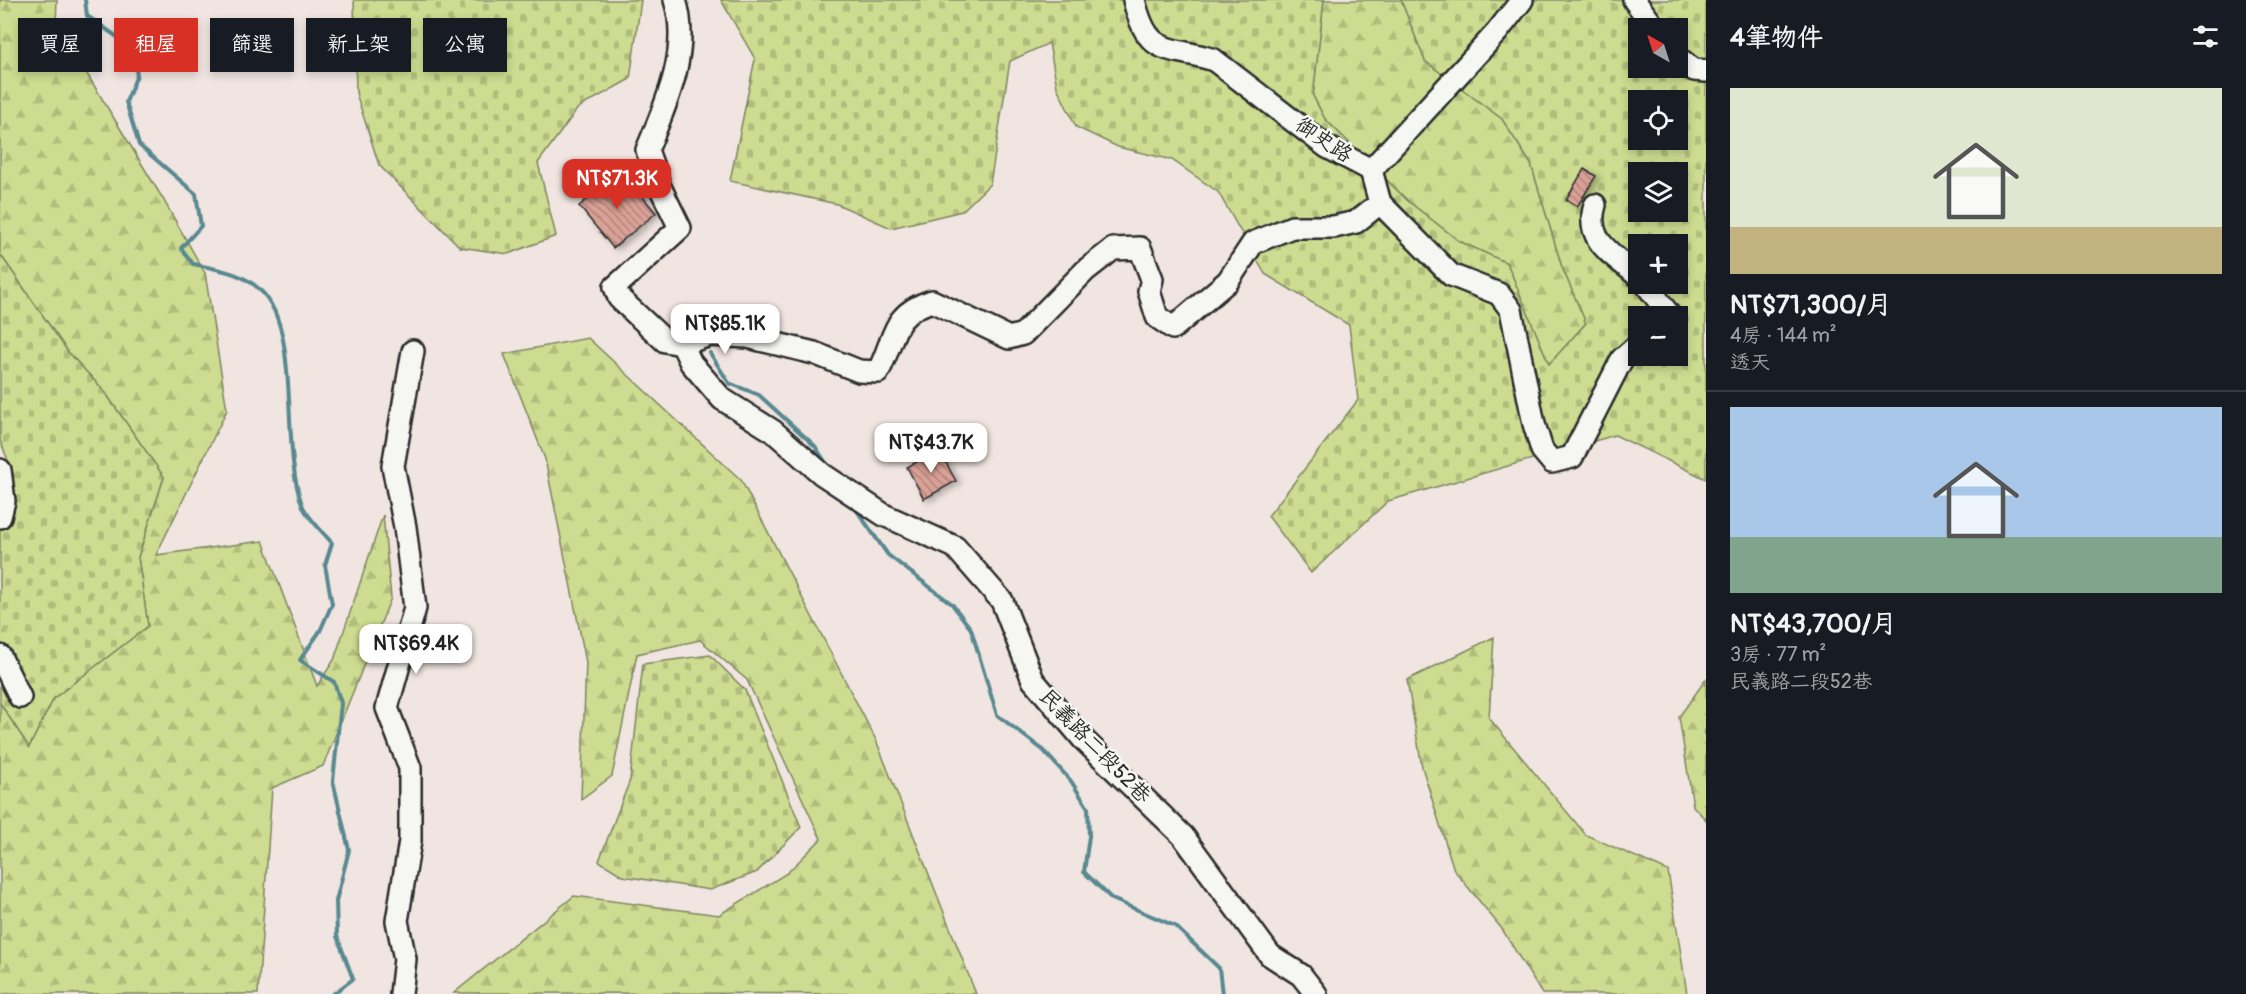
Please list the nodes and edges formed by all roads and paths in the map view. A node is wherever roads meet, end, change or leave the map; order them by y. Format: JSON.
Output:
{"nodes":[{"id":1,"x":675,"y":0,"type":"edge"},
{"id":2,"x":1134,"y":0,"type":"edge"},
{"id":3,"x":1522,"y":0,"type":"edge"},
{"id":4,"x":1634,"y":0,"type":"edge"},
{"id":5,"x":1648,"y":18,"type":"edge"},
{"id":6,"x":1688,"y":65,"type":"edge"},
{"id":7,"x":1706,"y":70,"type":"edge"},
{"id":8,"x":1371,"y":170,"type":"junction"},
{"id":9,"x":1380,"y":203,"type":"junction"},
{"id":10,"x":1595,"y":205,"type":"dead end"},
{"id":11,"x":1628,"y":267,"type":"edge"},
{"id":12,"x":682,"y":344,"type":"junction"},
{"id":13,"x":413,"y":351,"type":"dead end"},
{"id":14,"x":1628,"y":353,"type":"edge"},
{"id":15,"x":0,"y":470,"type":"edge"},
{"id":16,"x":0,"y":517,"type":"edge"},
{"id":17,"x":0,"y":656,"type":"edge"},
{"id":18,"x":20,"y":697,"type":"dead end"},
{"id":19,"x":401,"y":994,"type":"edge"},
{"id":20,"x":1316,"y":994,"type":"edge"}],
"edges":[{"from":1,"to":12,"type":"street"},
{"from":2,"to":8,"type":"street","name":"御史路"},
{"from":3,"to":8,"type":"street","name":"御史路"},
{"from":4,"to":5,"type":"street"},
{"from":6,"to":7,"type":"street"},
{"from":8,"to":9,"type":"street"},
{"from":9,"to":12,"type":"street"},
{"from":9,"to":14,"type":"street"},
{"from":10,"to":11,"type":"street"},
{"from":12,"to":20,"type":"street","name":"民義路二段52巷"},
{"from":13,"to":19,"type":"street"},
{"from":15,"to":16,"type":"street"},
{"from":17,"to":18,"type":"street"}]}
